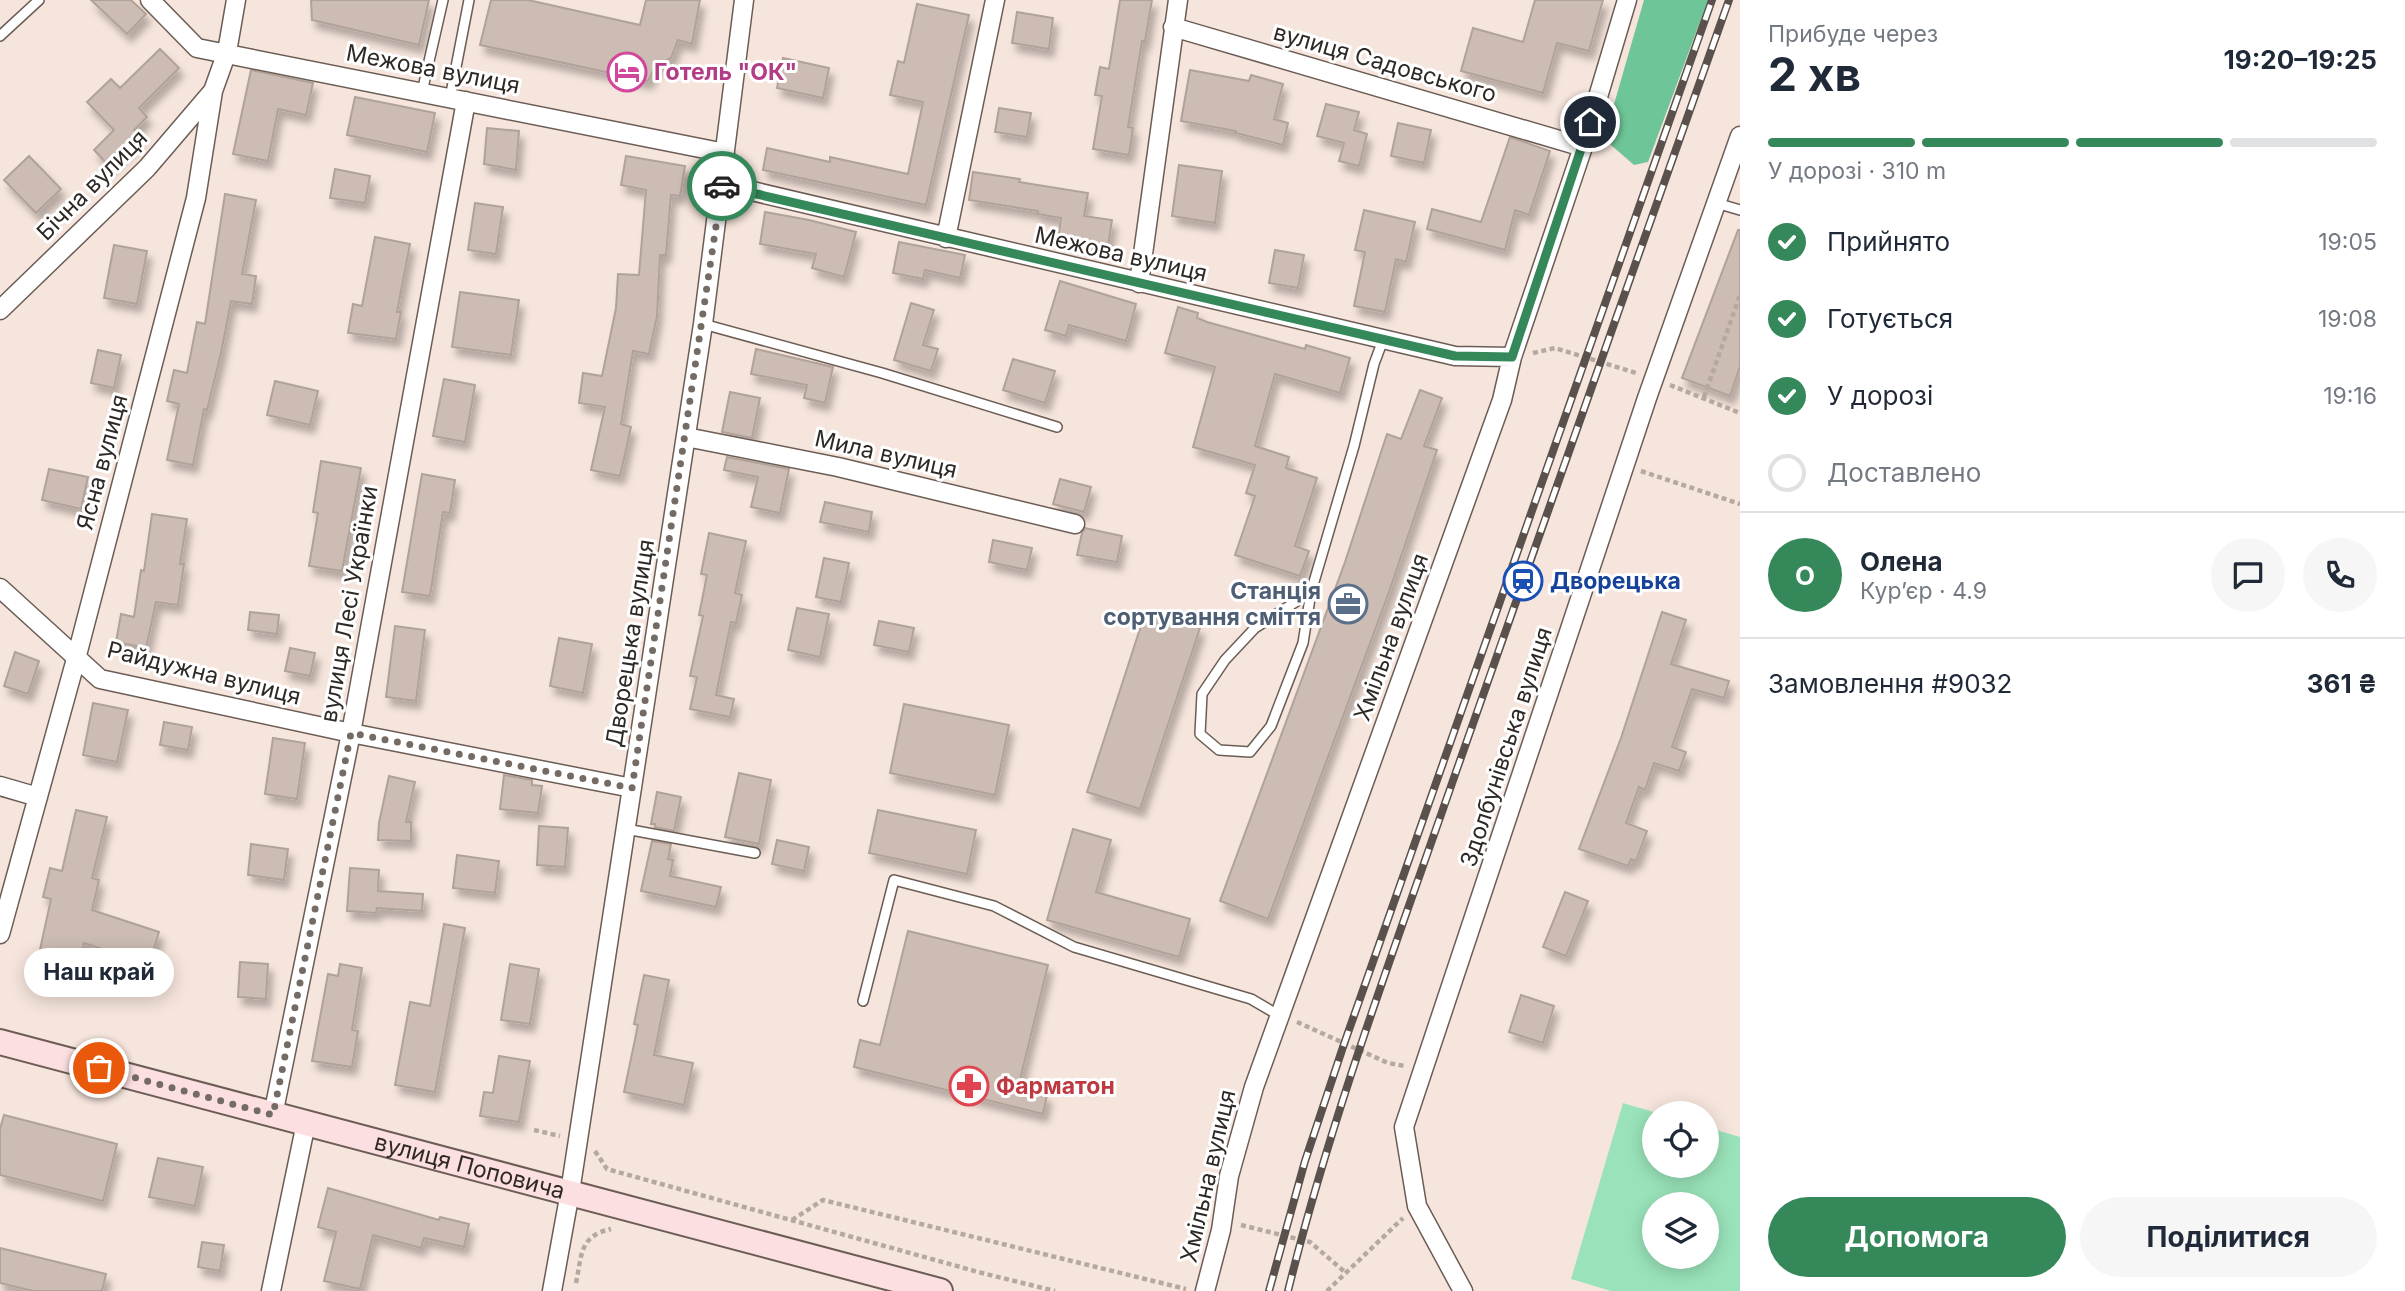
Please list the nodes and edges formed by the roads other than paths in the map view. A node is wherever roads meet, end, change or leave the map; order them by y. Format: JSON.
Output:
{"nodes":[{"id":1,"x":39,"y":0,"type":"edge"},
{"id":2,"x":150,"y":0,"type":"edge"},
{"id":3,"x":236,"y":0,"type":"edge"},
{"id":4,"x":443,"y":0,"type":"edge"},
{"id":5,"x":469,"y":0,"type":"edge"},
{"id":6,"x":744,"y":0,"type":"edge"},
{"id":7,"x":995,"y":0,"type":"edge"},
{"id":8,"x":1178,"y":0,"type":"edge"},
{"id":9,"x":1627,"y":0,"type":"edge"},
{"id":10,"x":1173,"y":27,"type":"junction"},
{"id":11,"x":0,"y":36,"type":"edge"},
{"id":12,"x":227,"y":52,"type":"junction"},
{"id":13,"x":213,"y":91,"type":"junction"},
{"id":14,"x":422,"y":92,"type":"junction"},
{"id":15,"x":458,"y":99,"type":"junction"},
{"id":16,"x":1740,"y":136,"type":"edge"},
{"id":17,"x":1583,"y":147,"type":"junction"},
{"id":18,"x":725,"y":153,"type":"junction"},
{"id":19,"x":722,"y":184,"type":"junction"},
{"id":20,"x":1716,"y":203,"type":"junction"},
{"id":21,"x":1740,"y":210,"type":"edge"},
{"id":22,"x":946,"y":238,"type":"junction"},
{"id":23,"x":1139,"y":283,"type":"junction"},
{"id":24,"x":0,"y":310,"type":"edge"},
{"id":25,"x":703,"y":324,"type":"junction"},
{"id":26,"x":1383,"y":340,"type":"junction"},
{"id":27,"x":1512,"y":357,"type":"junction"},
{"id":28,"x":1057,"y":426,"type":"dead end"},
{"id":29,"x":686,"y":437,"type":"junction"},
{"id":30,"x":1074,"y":524,"type":"dead end"},
{"id":31,"x":0,"y":588,"type":"edge"},
{"id":32,"x":1311,"y":592,"type":"junction"},
{"id":33,"x":76,"y":659,"type":"junction"},
{"id":34,"x":351,"y":733,"type":"junction"},
{"id":35,"x":0,"y":786,"type":"edge"},
{"id":36,"x":632,"y":788,"type":"junction"},
{"id":37,"x":38,"y":797,"type":"junction"},
{"id":38,"x":626,"y":829,"type":"junction"},
{"id":39,"x":755,"y":853,"type":"dead end"},
{"id":40,"x":0,"y":934,"type":"edge"},
{"id":41,"x":863,"y":1000,"type":"dead end"},
{"id":42,"x":1280,"y":1016,"type":"junction"},
{"id":43,"x":0,"y":1042,"type":"edge"},
{"id":44,"x":273,"y":1115,"type":"junction"},
{"id":45,"x":306,"y":1123,"type":"junction"},
{"id":46,"x":569,"y":1192,"type":"junction"},
{"id":47,"x":271,"y":1291,"type":"edge"},
{"id":48,"x":552,"y":1291,"type":"edge"},
{"id":49,"x":940,"y":1291,"type":"edge"},
{"id":50,"x":1205,"y":1291,"type":"edge"},
{"id":51,"x":1463,"y":1291,"type":"edge"}],
"edges":[{"from":1,"to":11,"type":"lane"},
{"from":2,"to":12,"type":"street","name":"Межова вулиця"},
{"from":3,"to":12,"type":"street","name":"Ясна вулиця"},
{"from":4,"to":14,"type":"lane"},
{"from":5,"to":15,"type":"lane"},
{"from":6,"to":18,"type":"street","name":"Дворецька вулиця"},
{"from":7,"to":22,"type":"street"},
{"from":8,"to":10,"type":"street"},
{"from":9,"to":17,"type":"street","name":"Хмільна вулиця"},
{"from":10,"to":17,"type":"street","name":"вулиця Садовського"},
{"from":10,"to":23,"type":"street"},
{"from":12,"to":13,"type":"street","name":"Ясна вулиця"},
{"from":12,"to":14,"type":"street","name":"Межова вулиця"},
{"from":13,"to":24,"type":"street","name":"Бічна вулиця"},
{"from":13,"to":33,"type":"street","name":"Ясна вулиця"},
{"from":14,"to":15,"type":"street","name":"Межова вулиця"},
{"from":15,"to":18,"type":"street","name":"Межова вулиця"},
{"from":15,"to":34,"type":"street","name":"вулиця Лесі Українки"},
{"from":16,"to":20,"type":"street","name":"Здолбунівська вулиця"},
{"from":17,"to":27,"type":"street","name":"Хмільна вулиця"},
{"from":18,"to":19,"type":"street","name":"Дворецька вулиця"},
{"from":19,"to":22,"type":"street","name":"Межова вулиця"},
{"from":19,"to":25,"type":"street","name":"Дворецька вулиця"},
{"from":20,"to":21,"type":"lane"},
{"from":20,"to":51,"type":"street","name":"Здолбунівська вулиця"},
{"from":22,"to":23,"type":"street","name":"Межова вулиця"},
{"from":23,"to":26,"type":"street","name":"Межова вулиця"},
{"from":25,"to":28,"type":"lane"},
{"from":25,"to":29,"type":"street","name":"Дворецька вулиця"},
{"from":26,"to":27,"type":"street","name":"Межова вулиця"},
{"from":26,"to":32,"type":"lane"},
{"from":27,"to":42,"type":"street","name":"Хмільна вулиця"},
{"from":29,"to":30,"type":"street","name":"Мила вулиця"},
{"from":29,"to":36,"type":"street","name":"Дворецька вулиця"},
{"from":31,"to":33,"type":"street","name":"Райдужна вулиця"},
{"from":32,"to":32,"type":"lane"},
{"from":33,"to":34,"type":"street","name":"Райдужна вулиця"},
{"from":33,"to":37,"type":"street","name":"Ясна вулиця"},
{"from":34,"to":36,"type":"street","name":"Райдужна вулиця"},
{"from":34,"to":44,"type":"street","name":"вулиця Лесі Українки"},
{"from":35,"to":37,"type":"street"},
{"from":36,"to":38,"type":"street","name":"Дворецька вулиця"},
{"from":37,"to":40,"type":"street","name":"Ясна вулиця"},
{"from":38,"to":39,"type":"lane"},
{"from":38,"to":46,"type":"street","name":"Дворецька вулиця"},
{"from":41,"to":42,"type":"lane"},
{"from":42,"to":50,"type":"street","name":"Хмільна вулиця"},
{"from":43,"to":44,"type":"main road","name":"вулиця Поповича"},
{"from":44,"to":45,"type":"main road","name":"вулиця Поповича"},
{"from":45,"to":46,"type":"main road","name":"вулиця Поповича"},
{"from":45,"to":47,"type":"street"},
{"from":46,"to":48,"type":"street","name":"Дворецька вулиця"},
{"from":46,"to":49,"type":"main road","name":"вулиця Поповича"}]}
